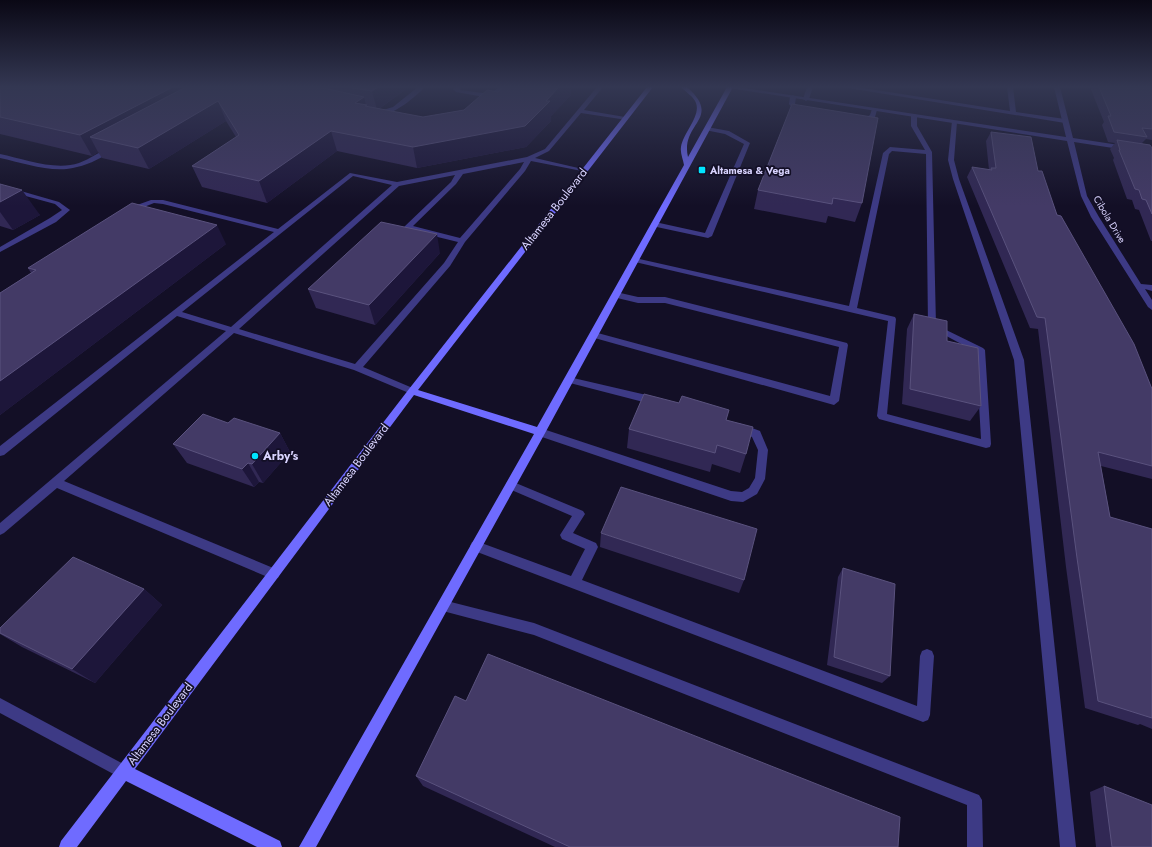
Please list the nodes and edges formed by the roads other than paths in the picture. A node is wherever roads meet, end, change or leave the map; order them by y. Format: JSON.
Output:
{"nodes":[{"id":1,"x":566,"y":127,"type":"edge"},
{"id":2,"x":619,"y":127,"type":"edge"},
{"id":3,"x":692,"y":127,"type":"edge"},
{"id":4,"x":914,"y":127,"type":"edge"},
{"id":5,"x":954,"y":127,"type":"edge"},
{"id":6,"x":985,"y":127,"type":"edge"},
{"id":7,"x":1066,"y":127,"type":"edge"},
{"id":8,"x":707,"y":129,"type":"joint"},
{"id":9,"x":1069,"y":139,"type":"junction"},
{"id":10,"x":121,"y":144,"type":"edge"},
{"id":11,"x":929,"y":152,"type":"junction"},
{"id":12,"x":1152,"y":152,"type":"edge"},
{"id":13,"x":0,"y":156,"type":"edge"},
{"id":14,"x":529,"y":158,"type":"junction"},
{"id":15,"x":687,"y":164,"type":"junction"},
{"id":16,"x":460,"y":171,"type":"junction"},
{"id":17,"x":585,"y":171,"type":"junction"},
{"id":18,"x":397,"y":184,"type":"junction"},
{"id":19,"x":0,"y":187,"type":"edge"},
{"id":20,"x":123,"y":214,"type":"edge"},
{"id":21,"x":655,"y":224,"type":"junction"},
{"id":22,"x":279,"y":231,"type":"junction"},
{"id":23,"x":462,"y":241,"type":"junction"},
{"id":24,"x":0,"y":250,"type":"edge"},
{"id":25,"x":635,"y":260,"type":"junction"},
{"id":26,"x":1140,"y":286,"type":"junction"},
{"id":27,"x":1152,"y":288,"type":"edge"},
{"id":28,"x":616,"y":295,"type":"junction"},
{"id":29,"x":1152,"y":307,"type":"edge"},
{"id":30,"x":852,"y":310,"type":"junction"},
{"id":31,"x":176,"y":313,"type":"junction"},
{"id":32,"x":233,"y":330,"type":"junction"},
{"id":33,"x":594,"y":335,"type":"junction"},
{"id":34,"x":357,"y":368,"type":"junction"},
{"id":35,"x":568,"y":380,"type":"junction"},
{"id":36,"x":412,"y":391,"type":"junction"},
{"id":37,"x":664,"y":403,"type":"edge"},
{"id":38,"x":732,"y":425,"type":"edge"},
{"id":39,"x":540,"y":432,"type":"junction"},
{"id":40,"x":0,"y":452,"type":"edge"},
{"id":41,"x":55,"y":482,"type":"junction"},
{"id":42,"x":511,"y":485,"type":"junction"},
{"id":43,"x":0,"y":530,"type":"edge"},
{"id":44,"x":476,"y":546,"type":"junction"},
{"id":45,"x":274,"y":574,"type":"junction"},
{"id":46,"x":574,"y":583,"type":"junction"},
{"id":47,"x":443,"y":606,"type":"junction"},
{"id":48,"x":927,"y":656,"type":"dead end"},
{"id":49,"x":0,"y":705,"type":"edge"},
{"id":50,"x":124,"y":772,"type":"junction"},
{"id":51,"x":66,"y":847,"type":"edge"},
{"id":52,"x":274,"y":847,"type":"edge"},
{"id":53,"x":307,"y":847,"type":"edge"},
{"id":54,"x":975,"y":847,"type":"edge"},
{"id":55,"x":1068,"y":847,"type":"edge"}],
"edges":[{"from":1,"to":14,"type":"street"},
{"from":2,"to":17,"type":"main road","name":"Altamesa Boulevard"},
{"from":3,"to":15,"type":"main road"},
{"from":4,"to":11,"type":"street"},
{"from":5,"to":55,"type":"street"},
{"from":6,"to":9,"type":"street"},
{"from":7,"to":9,"type":"street","name":"Cibola Drive"},
{"from":8,"to":15,"type":"main road"},
{"from":8,"to":21,"type":"street"},
{"from":9,"to":12,"type":"street"},
{"from":9,"to":26,"type":"street","name":"Cibola Drive"},
{"from":10,"to":13,"type":"street"},
{"from":11,"to":30,"type":"street"},
{"from":11,"to":30,"type":"street"},
{"from":14,"to":16,"type":"street"},
{"from":14,"to":17,"type":"street"},
{"from":14,"to":23,"type":"street"},
{"from":15,"to":21,"type":"main road"},
{"from":16,"to":18,"type":"street"},
{"from":16,"to":23,"type":"street"},
{"from":17,"to":36,"type":"main road","name":"Altamesa Boulevard"},
{"from":18,"to":22,"type":"street"},
{"from":18,"to":32,"type":"street"},
{"from":19,"to":24,"type":"street"},
{"from":20,"to":22,"type":"street"},
{"from":21,"to":25,"type":"main road"},
{"from":22,"to":31,"type":"street"},
{"from":23,"to":34,"type":"street"},
{"from":25,"to":28,"type":"main road"},
{"from":25,"to":30,"type":"street"},
{"from":26,"to":27,"type":"street"},
{"from":26,"to":29,"type":"street","name":"Cibola Drive"},
{"from":28,"to":33,"type":"main road"},
{"from":28,"to":33,"type":"street"},
{"from":31,"to":32,"type":"street"},
{"from":31,"to":40,"type":"street"},
{"from":32,"to":34,"type":"street"},
{"from":32,"to":41,"type":"street"},
{"from":33,"to":35,"type":"main road"},
{"from":34,"to":36,"type":"street"},
{"from":35,"to":37,"type":"street"},
{"from":35,"to":39,"type":"main road"},
{"from":36,"to":39,"type":"main road"},
{"from":36,"to":45,"type":"main road","name":"Altamesa Boulevard"},
{"from":38,"to":39,"type":"street"},
{"from":39,"to":42,"type":"main road"},
{"from":41,"to":43,"type":"street"},
{"from":41,"to":45,"type":"street"},
{"from":42,"to":44,"type":"main road"},
{"from":42,"to":46,"type":"street"},
{"from":44,"to":46,"type":"street"},
{"from":44,"to":47,"type":"main road"},
{"from":45,"to":50,"type":"main road","name":"Altamesa Boulevard"},
{"from":46,"to":48,"type":"street"},
{"from":47,"to":53,"type":"main road"},
{"from":47,"to":54,"type":"street"},
{"from":49,"to":50,"type":"street"},
{"from":50,"to":51,"type":"main road","name":"Altamesa Boulevard"},
{"from":50,"to":52,"type":"main road"}]}
